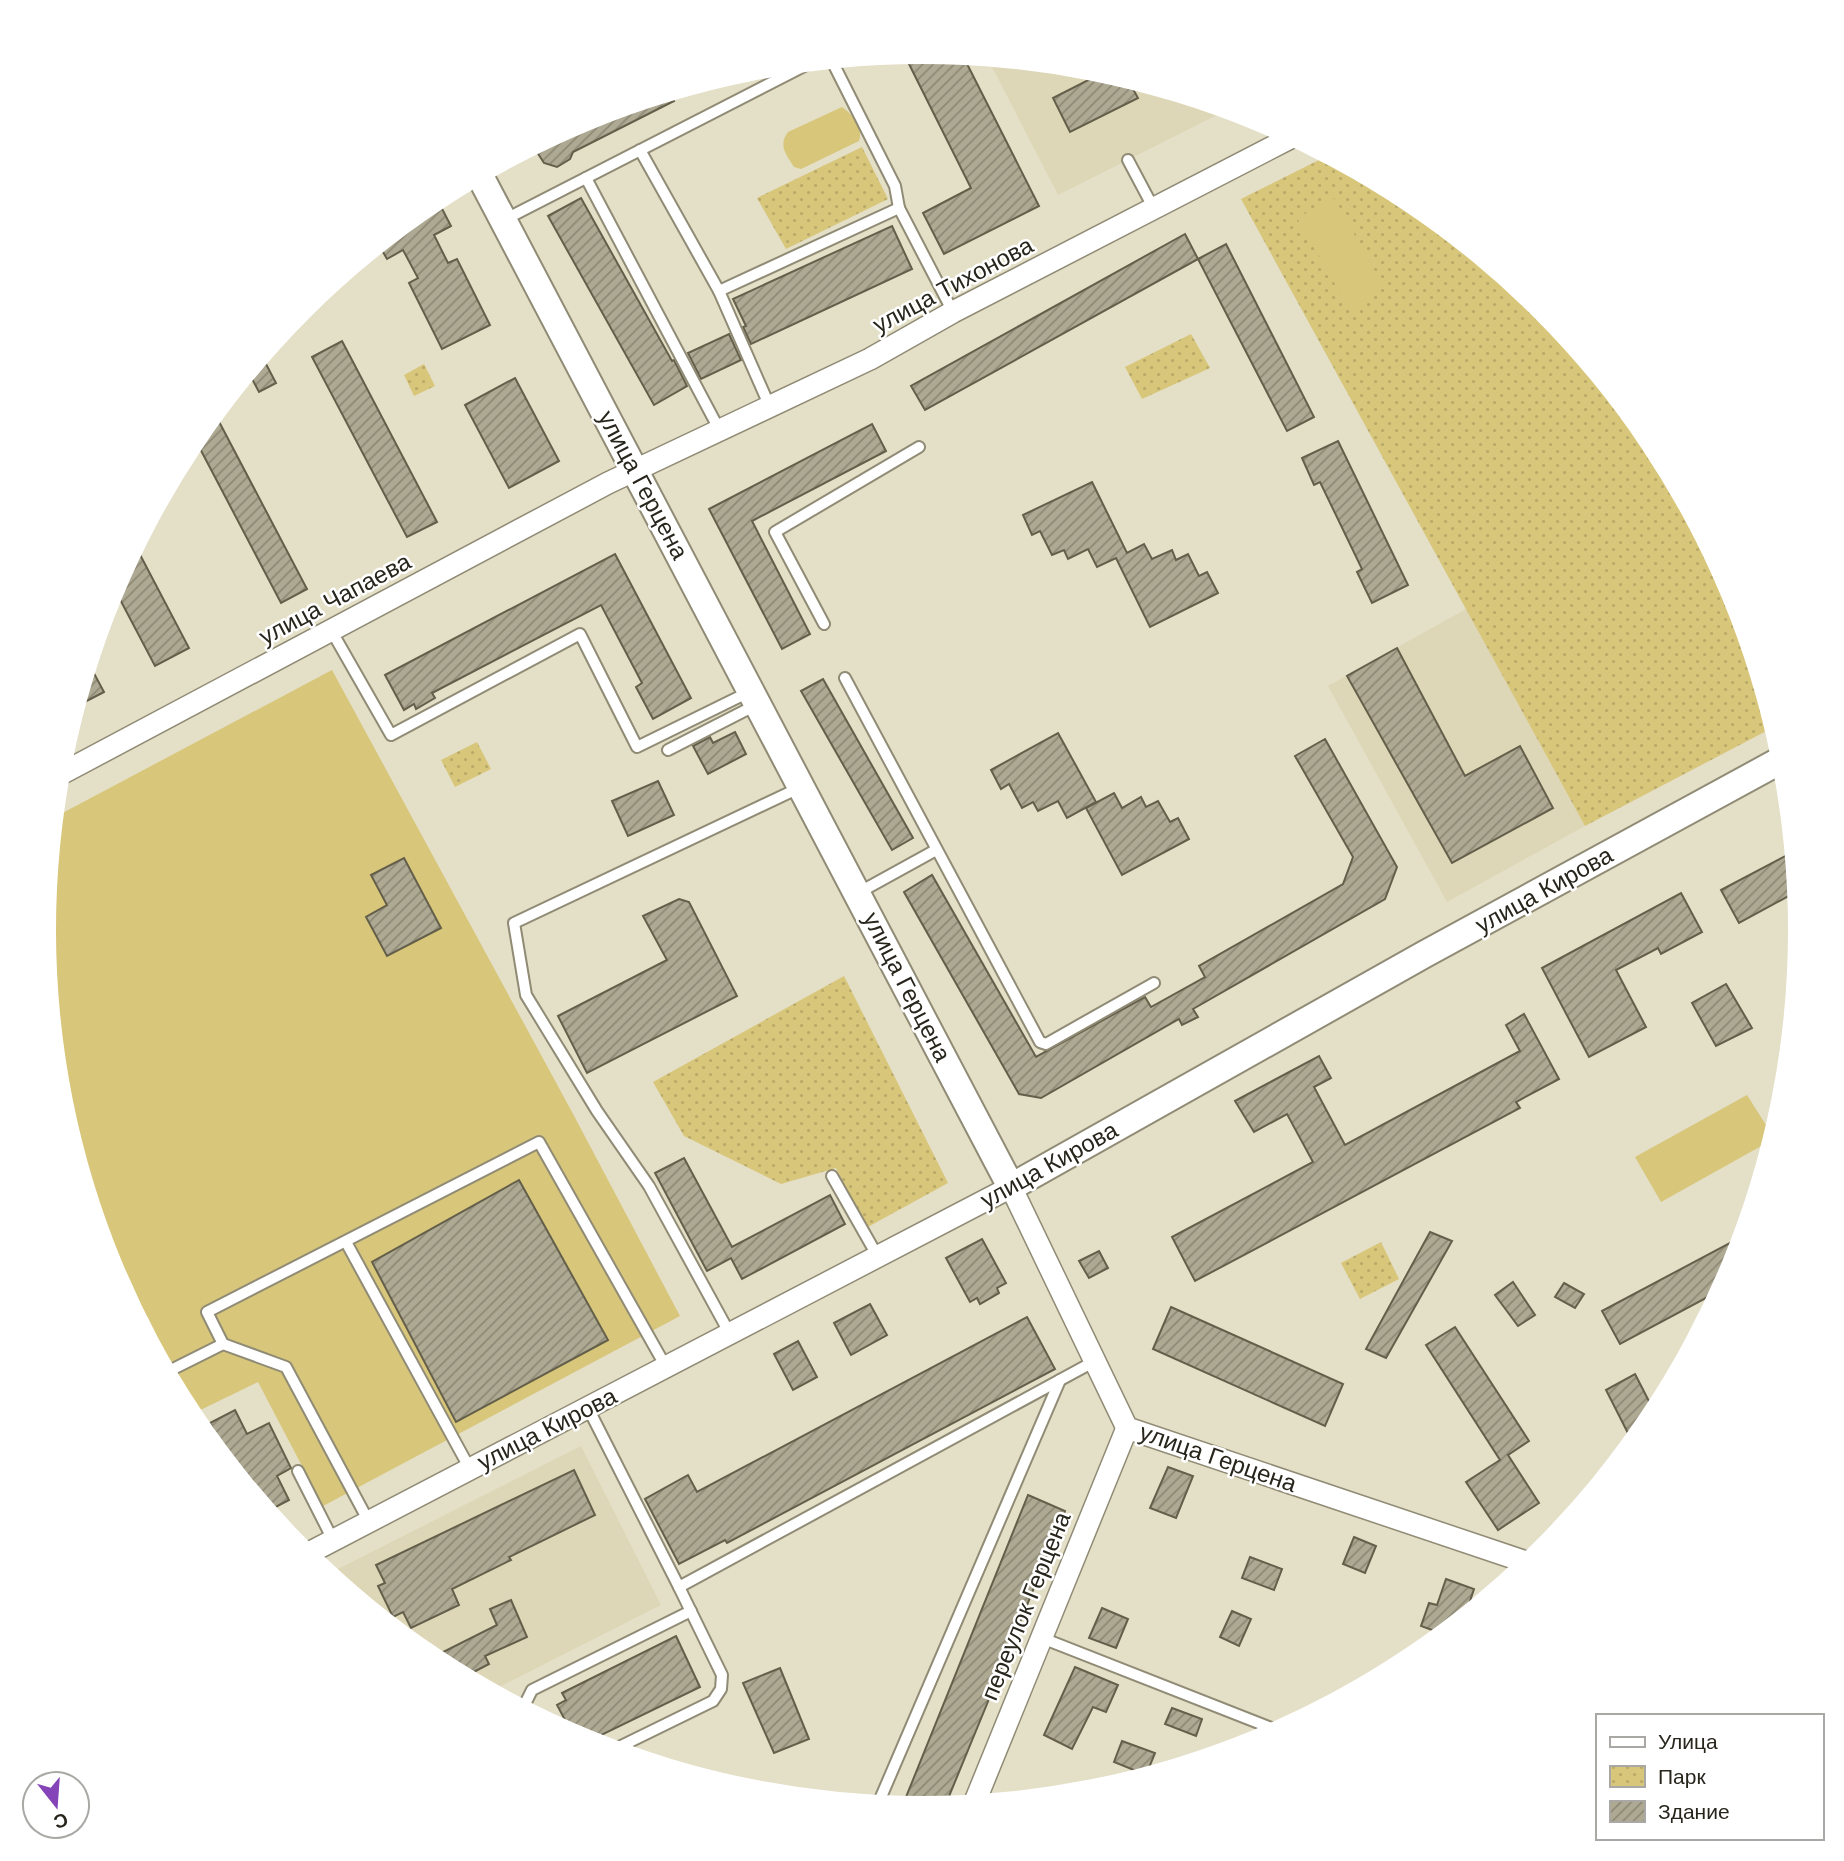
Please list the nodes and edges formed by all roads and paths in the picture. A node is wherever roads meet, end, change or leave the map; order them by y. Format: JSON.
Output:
{"nodes":[{"id":1,"x":836,"y":69,"type":"edge"},
{"id":2,"x":785,"y":76,"type":"edge"},
{"id":3,"x":1281,"y":143,"type":"edge"},
{"id":4,"x":640,"y":150,"type":"junction"},
{"id":5,"x":1128,"y":160,"type":"dead end"},
{"id":6,"x":586,"y":178,"type":"junction"},
{"id":7,"x":484,"y":184,"type":"edge"},
{"id":8,"x":899,"y":208,"type":"junction"},
{"id":9,"x":1154,"y":209,"type":"junction"},
{"id":10,"x":503,"y":220,"type":"junction"},
{"id":11,"x":719,"y":291,"type":"junction"},
{"id":12,"x":953,"y":312,"type":"junction"},
{"id":13,"x":770,"y":407,"type":"junction"},
{"id":14,"x":720,"y":431,"type":"junction"},
{"id":15,"x":919,"y":447,"type":"dead end"},
{"id":16,"x":635,"y":470,"type":"junction"},
{"id":17,"x":824,"y":624,"type":"dead end"},
{"id":18,"x":331,"y":630,"type":"junction"},
{"id":19,"x":845,"y":678,"type":"dead end"},
{"id":20,"x":755,"y":697,"type":"junction"},
{"id":21,"x":668,"y":750,"type":"dead end"},
{"id":22,"x":1772,"y":765,"type":"edge"},
{"id":23,"x":72,"y":768,"type":"edge"},
{"id":24,"x":802,"y":787,"type":"junction"},
{"id":25,"x":936,"y":850,"type":"junction"},
{"id":26,"x":858,"y":893,"type":"junction"},
{"id":27,"x":1154,"y":983,"type":"dead end"},
{"id":28,"x":832,"y":1176,"type":"dead end"},
{"id":29,"x":1011,"y":1187,"type":"junction"},
{"id":30,"x":346,"y":1242,"type":"junction"},
{"id":31,"x":878,"y":1256,"type":"junction"},
{"id":32,"x":730,"y":1334,"type":"junction"},
{"id":33,"x":223,"y":1344,"type":"junction"},
{"id":34,"x":1095,"y":1361,"type":"junction"},
{"id":35,"x":666,"y":1367,"type":"junction"},
{"id":36,"x":175,"y":1368,"type":"edge"},
{"id":37,"x":1060,"y":1380,"type":"junction"},
{"id":38,"x":589,"y":1408,"type":"junction"},
{"id":39,"x":1127,"y":1428,"type":"junction"},
{"id":40,"x":470,"y":1469,"type":"junction"},
{"id":41,"x":298,"y":1471,"type":"dead end"},
{"id":42,"x":369,"y":1522,"type":"junction"},
{"id":43,"x":333,"y":1541,"type":"junction"},
{"id":44,"x":317,"y":1549,"type":"edge"},
{"id":45,"x":1517,"y":1559,"type":"edge"},
{"id":46,"x":680,"y":1587,"type":"junction"},
{"id":47,"x":691,"y":1611,"type":"junction"},
{"id":48,"x":1042,"y":1638,"type":"junction"},
{"id":49,"x":527,"y":1700,"type":"edge"},
{"id":50,"x":1265,"y":1725,"type":"edge"},
{"id":51,"x":625,"y":1744,"type":"edge"},
{"id":52,"x":882,"y":1795,"type":"edge"},
{"id":53,"x":978,"y":1795,"type":"edge"}],
"edges":[{"from":1,"to":8,"type":"lane"},
{"from":2,"to":4,"type":"lane"},
{"from":3,"to":9,"type":"street","name":"улица Тихонова"},
{"from":4,"to":6,"type":"lane"},
{"from":4,"to":11,"type":"lane"},
{"from":5,"to":9,"type":"lane"},
{"from":6,"to":10,"type":"lane"},
{"from":6,"to":14,"type":"lane"},
{"from":7,"to":10,"type":"street","name":"улица Герцена"},
{"from":8,"to":11,"type":"lane"},
{"from":8,"to":12,"type":"lane"},
{"from":9,"to":12,"type":"street","name":"улица Тихонова"},
{"from":10,"to":16,"type":"street","name":"улица Герцена"},
{"from":11,"to":13,"type":"lane"},
{"from":12,"to":13,"type":"street","name":"улица Тихонова"},
{"from":13,"to":14,"type":"street","name":"улица Тихонова"},
{"from":14,"to":16,"type":"street","name":"улица Тихонова"},
{"from":15,"to":17,"type":"lane"},
{"from":16,"to":18,"type":"street","name":"улица Чапаева"},
{"from":16,"to":20,"type":"street","name":"улица Герцена"},
{"from":18,"to":20,"type":"lane"},
{"from":18,"to":23,"type":"street","name":"улица Чапаева"},
{"from":19,"to":25,"type":"lane"},
{"from":20,"to":21,"type":"lane"},
{"from":20,"to":24,"type":"street","name":"улица Герцена"},
{"from":22,"to":29,"type":"street","name":"улица Кирова"},
{"from":24,"to":26,"type":"street","name":"улица Герцена"},
{"from":24,"to":32,"type":"lane"},
{"from":25,"to":26,"type":"lane"},
{"from":25,"to":27,"type":"lane"},
{"from":26,"to":29,"type":"street","name":"улица Герцена"},
{"from":28,"to":31,"type":"lane"},
{"from":29,"to":31,"type":"street","name":"улица Кирова"},
{"from":29,"to":34,"type":"street","name":"улица Герцена"},
{"from":30,"to":33,"type":"lane"},
{"from":30,"to":35,"type":"lane"},
{"from":30,"to":40,"type":"lane"},
{"from":31,"to":32,"type":"street","name":"улица Кирова"},
{"from":32,"to":35,"type":"street","name":"улица Кирова"},
{"from":33,"to":36,"type":"lane"},
{"from":33,"to":42,"type":"lane"},
{"from":34,"to":37,"type":"lane"},
{"from":34,"to":39,"type":"street","name":"улица Герцена"},
{"from":35,"to":38,"type":"street","name":"улица Кирова"},
{"from":37,"to":46,"type":"lane"},
{"from":37,"to":52,"type":"lane"},
{"from":38,"to":40,"type":"street","name":"улица Кирова"},
{"from":38,"to":46,"type":"lane"},
{"from":39,"to":45,"type":"street","name":"улица Герцена"},
{"from":39,"to":48,"type":"street","name":"переулок Герцена"},
{"from":40,"to":42,"type":"street","name":"улица Кирова"},
{"from":41,"to":43,"type":"lane"},
{"from":42,"to":43,"type":"street","name":"улица Кирова"},
{"from":43,"to":44,"type":"street","name":"улица Кирова"},
{"from":46,"to":47,"type":"lane"},
{"from":47,"to":49,"type":"lane"},
{"from":47,"to":51,"type":"lane"},
{"from":48,"to":50,"type":"lane"},
{"from":48,"to":53,"type":"street","name":"переулок Герцена"}]}
